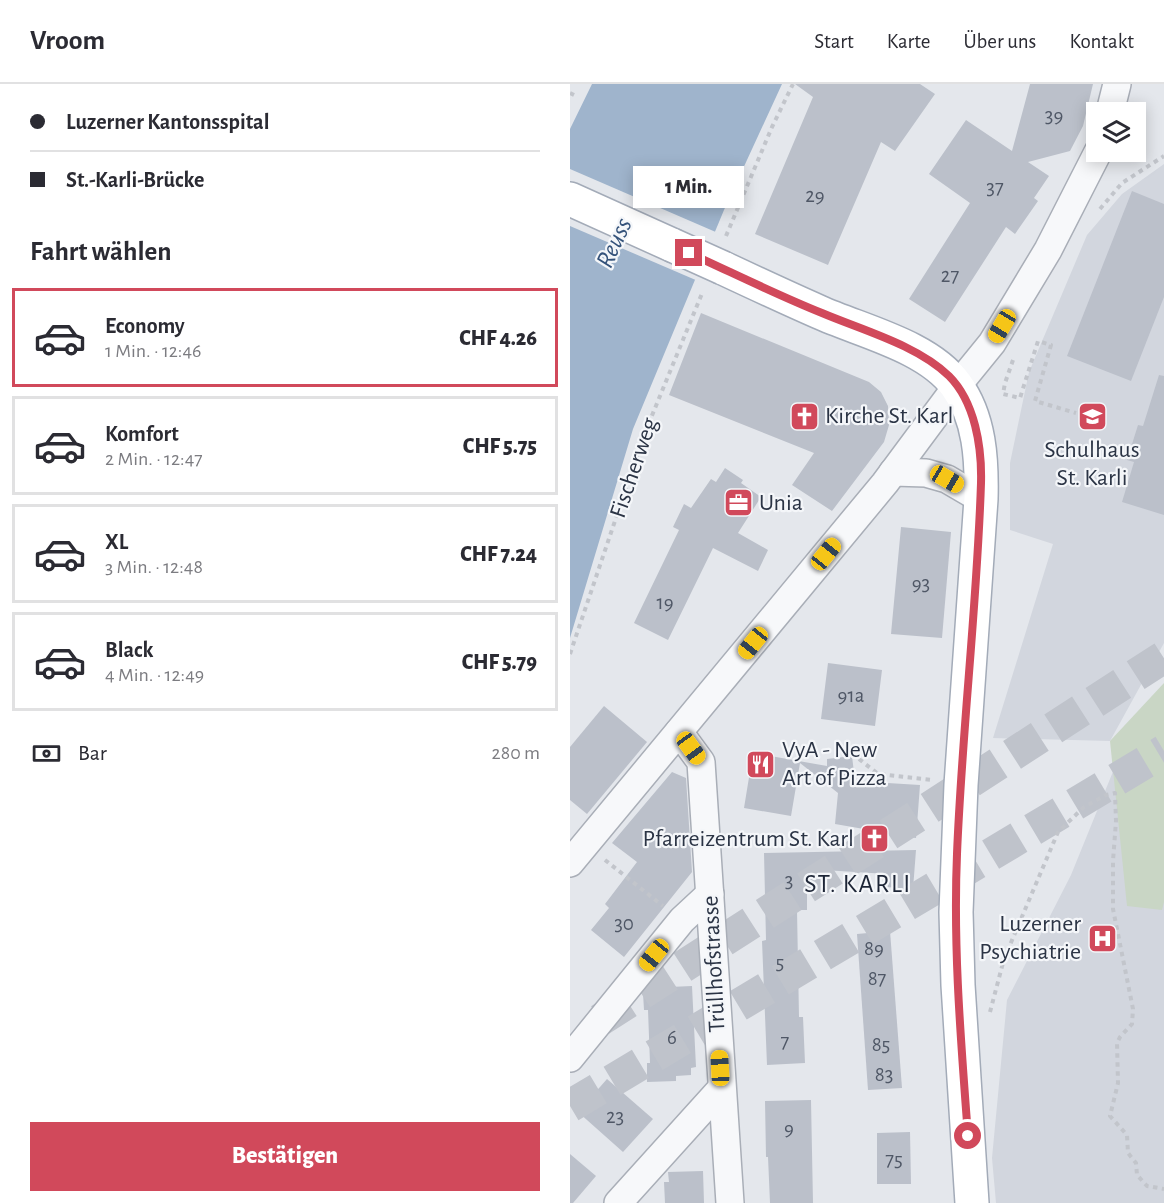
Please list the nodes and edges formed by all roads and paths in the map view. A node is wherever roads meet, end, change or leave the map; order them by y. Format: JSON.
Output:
{"nodes":[{"id":1,"x":793,"y":84,"type":"edge"},
{"id":2,"x":1117,"y":84,"type":"edge"},
{"id":3,"x":1112,"y":102,"type":"edge"},
{"id":4,"x":1164,"y":156,"type":"edge"},
{"id":5,"x":1093,"y":162,"type":"edge"},
{"id":6,"x":570,"y":199,"type":"edge"},
{"id":7,"x":1094,"y":216,"type":"dead end"},
{"id":8,"x":726,"y":236,"type":"dead end"},
{"id":9,"x":714,"y":276,"type":"junction"},
{"id":10,"x":957,"y":386,"type":"junction"},
{"id":11,"x":1003,"y":394,"type":"dead end"},
{"id":12,"x":1076,"y":413,"type":"dead end"},
{"id":13,"x":894,"y":472,"type":"junction"},
{"id":14,"x":981,"y":499,"type":"junction"},
{"id":15,"x":570,"y":654,"type":"edge"},
{"id":16,"x":680,"y":732,"type":"junction"},
{"id":17,"x":859,"y":759,"type":"dead end"},
{"id":18,"x":942,"y":781,"type":"dead end"},
{"id":19,"x":576,"y":852,"type":"edge"},
{"id":20,"x":710,"y":894,"type":"junction"},
{"id":21,"x":682,"y":920,"type":"junction"},
{"id":22,"x":988,"y":1021,"type":"dead end"},
{"id":23,"x":570,"y":1058,"type":"edge"},
{"id":24,"x":722,"y":1089,"type":"junction"},
{"id":25,"x":1164,"y":1189,"type":"edge"},
{"id":26,"x":618,"y":1203,"type":"edge"},
{"id":27,"x":730,"y":1203,"type":"edge"},
{"id":28,"x":972,"y":1203,"type":"edge"}],
"edges":[{"from":1,"to":8,"type":"path"},
{"from":2,"to":3,"type":"street"},
{"from":4,"to":7,"type":"path"},
{"from":5,"to":10,"type":"street"},
{"from":6,"to":9,"type":"main road","bridge":true},
{"from":9,"to":10,"type":"main road"},
{"from":9,"to":15,"type":"path","name":"Fischerweg"},
{"from":10,"to":13,"type":"street"},
{"from":10,"to":14,"type":"main road"},
{"from":11,"to":12,"type":"path"},
{"from":13,"to":14,"type":"street"},
{"from":13,"to":16,"type":"street"},
{"from":14,"to":28,"type":"main road"},
{"from":16,"to":19,"type":"street"},
{"from":16,"to":20,"type":"street","name":"Trüllhofstrasse"},
{"from":17,"to":18,"type":"path"},
{"from":19,"to":21,"type":"path"},
{"from":20,"to":21,"type":"street"},
{"from":20,"to":24,"type":"street","name":"Trüllhofstrasse"},
{"from":21,"to":23,"type":"street"},
{"from":22,"to":25,"type":"path"},
{"from":24,"to":26,"type":"street"},
{"from":24,"to":27,"type":"street","name":"Trüllhofstrasse"}]}
